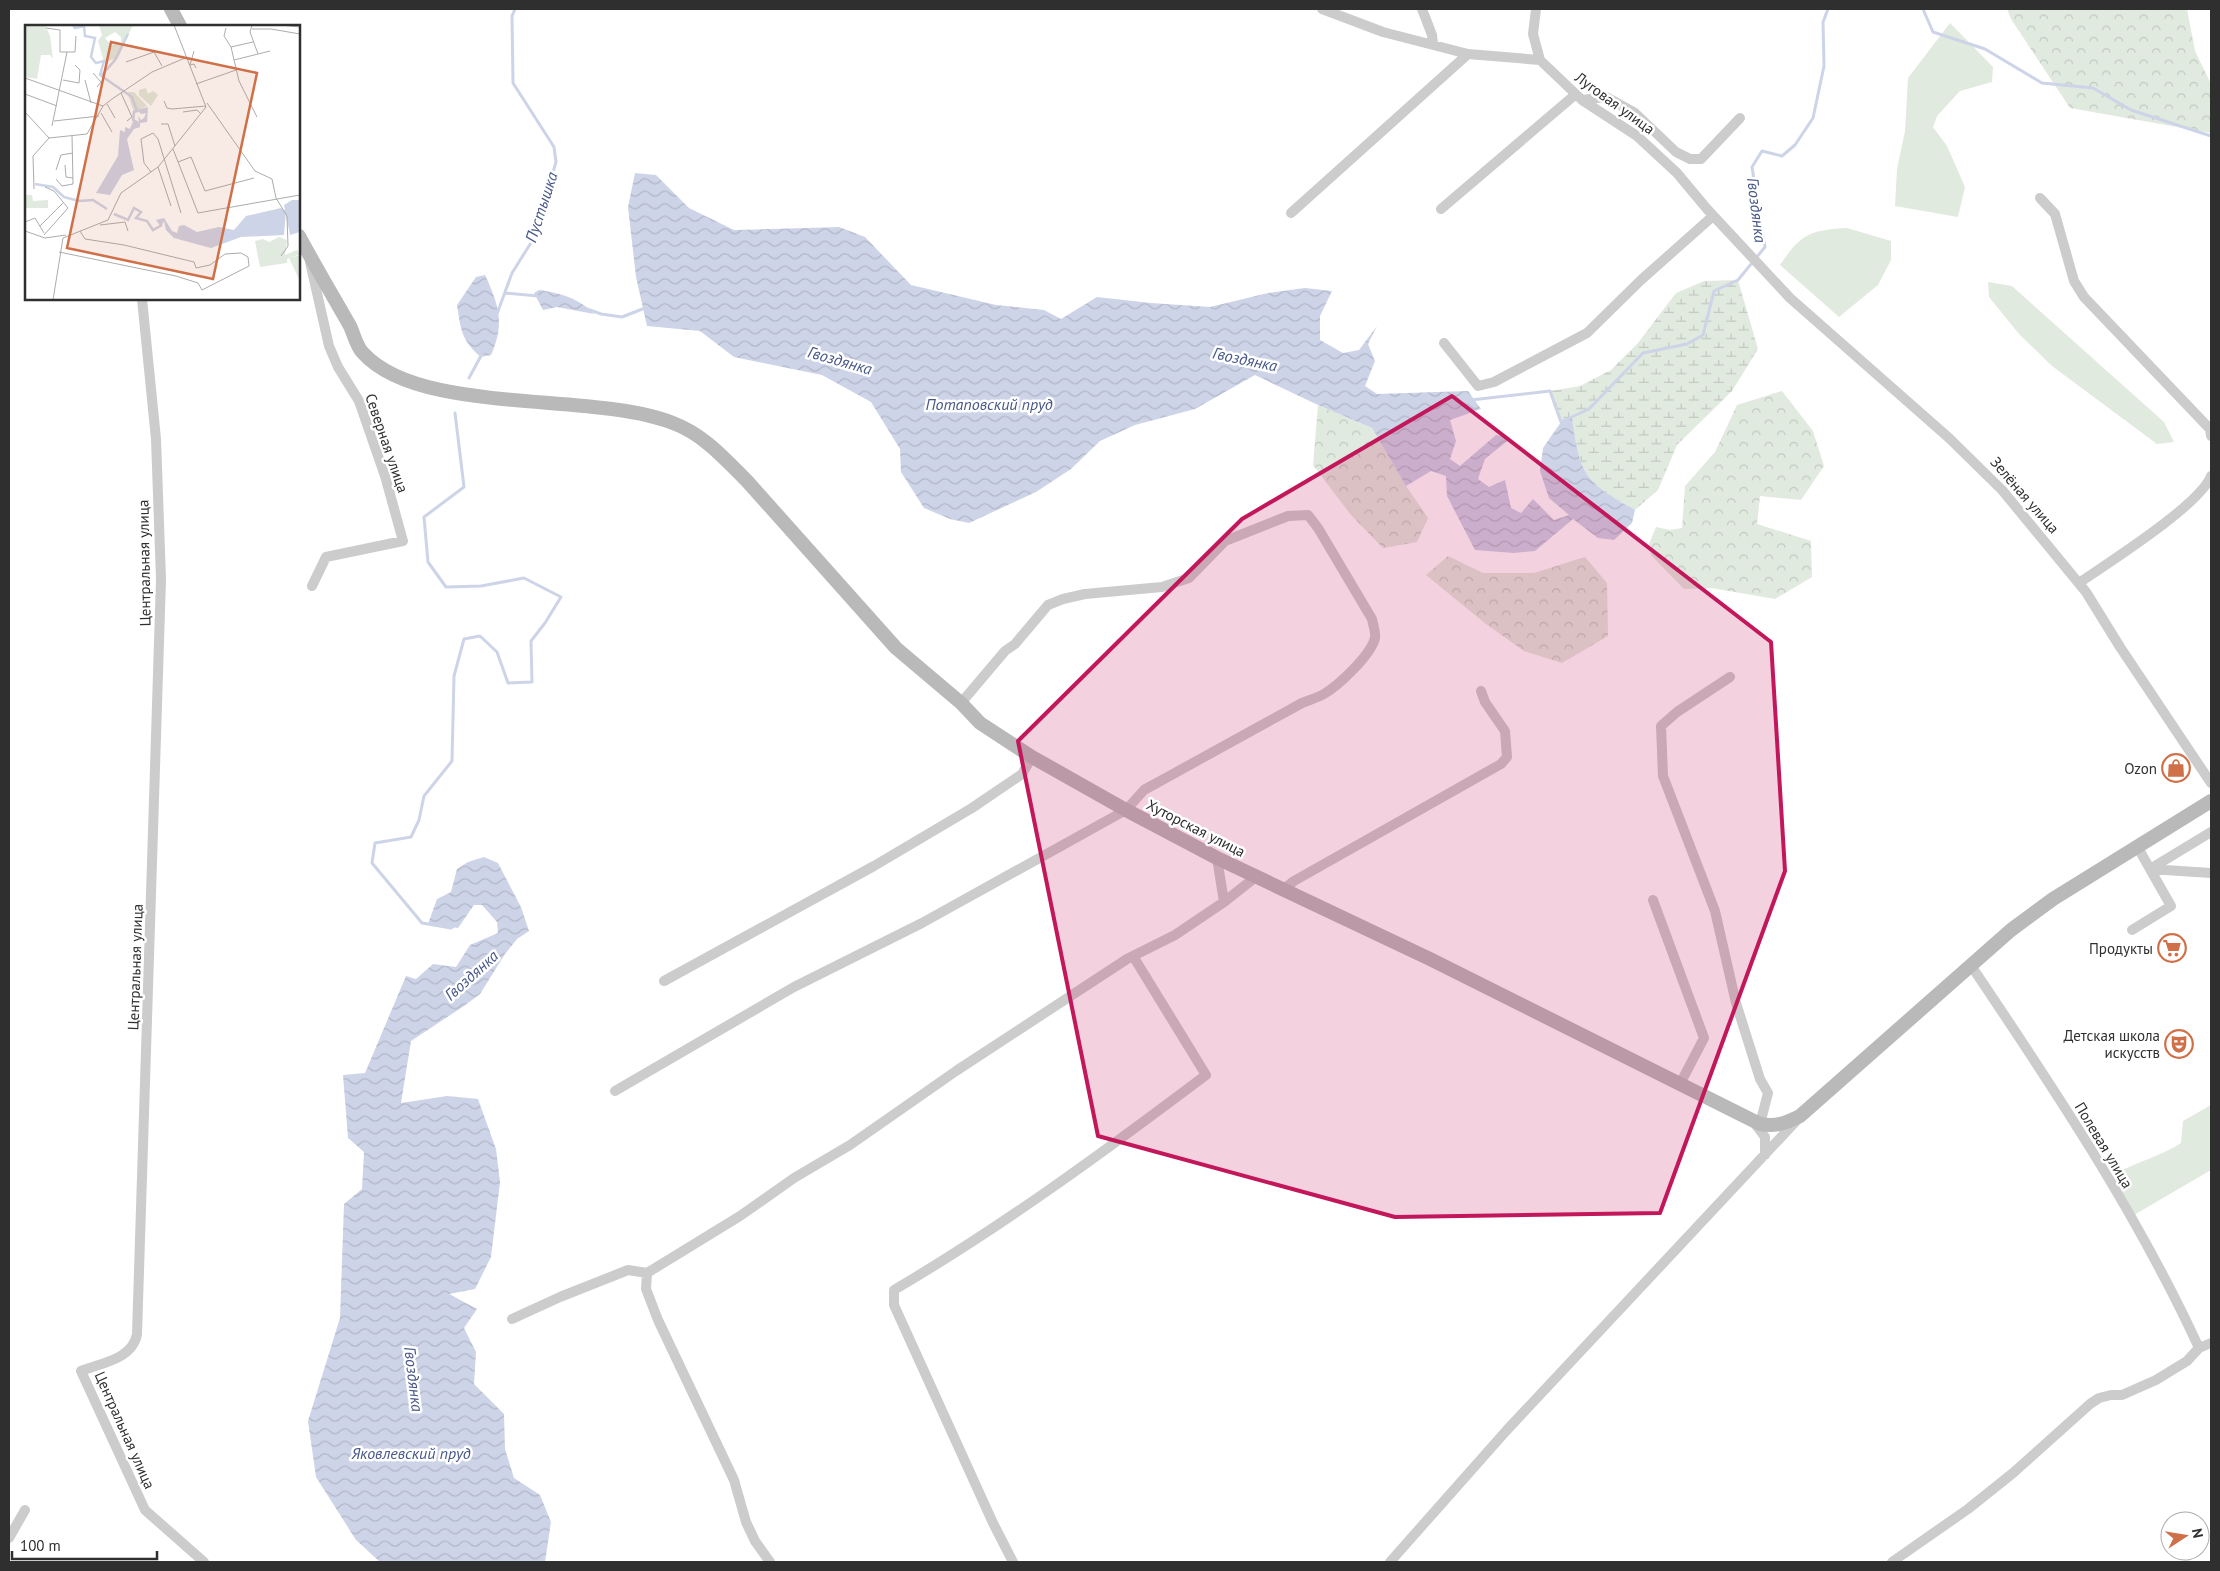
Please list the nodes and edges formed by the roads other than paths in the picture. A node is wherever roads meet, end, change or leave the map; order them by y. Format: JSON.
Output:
{"nodes":[{"id":1,"x":171,"y":9,"type":"edge"},
{"id":2,"x":1322,"y":9,"type":"edge"},
{"id":3,"x":1422,"y":9,"type":"edge"},
{"id":4,"x":1536,"y":9,"type":"edge"},
{"id":5,"x":179,"y":25,"type":"edge"},
{"id":6,"x":1433,"y":44,"type":"junction"},
{"id":7,"x":1468,"y":54,"type":"junction"},
{"id":8,"x":1540,"y":60,"type":"junction"},
{"id":9,"x":1579,"y":97,"type":"junction"},
{"id":10,"x":1740,"y":118,"type":"dead end"},
{"id":11,"x":2040,"y":198,"type":"dead end"},
{"id":12,"x":1441,"y":209,"type":"dead end"},
{"id":13,"x":1291,"y":213,"type":"dead end"},
{"id":14,"x":1714,"y":216,"type":"junction"},
{"id":15,"x":300,"y":238,"type":"edge"},
{"id":16,"x":1742,"y":248,"type":"joint"},
{"id":17,"x":307,"y":252,"type":"junction"},
{"id":18,"x":142,"y":300,"type":"edge"},
{"id":19,"x":1444,"y":343,"type":"dead end"},
{"id":20,"x":2211,"y":436,"type":"edge"},
{"id":21,"x":2211,"y":476,"type":"edge"},
{"id":22,"x":2079,"y":583,"type":"junction"},
{"id":23,"x":312,"y":586,"type":"dead end"},
{"id":24,"x":1730,"y":677,"type":"dead end"},
{"id":25,"x":1481,"y":691,"type":"dead end"},
{"id":26,"x":961,"y":703,"type":"junction"},
{"id":27,"x":1032,"y":757,"type":"junction"},
{"id":28,"x":2211,"y":783,"type":"edge"},
{"id":29,"x":2211,"y":800,"type":"edge"},
{"id":30,"x":1126,"y":810,"type":"junction"},
{"id":31,"x":2211,"y":832,"type":"edge"},
{"id":32,"x":2137,"y":846,"type":"junction"},
{"id":33,"x":1218,"y":858,"type":"junction"},
{"id":34,"x":2150,"y":868,"type":"junction"},
{"id":35,"x":2211,"y":873,"type":"edge"},
{"id":36,"x":1257,"y":876,"type":"junction"},
{"id":37,"x":1284,"y":888,"type":"junction"},
{"id":38,"x":1653,"y":900,"type":"dead end"},
{"id":39,"x":1224,"y":902,"type":"junction"},
{"id":40,"x":2132,"y":930,"type":"dead end"},
{"id":41,"x":1133,"y":956,"type":"junction"},
{"id":42,"x":1970,"y":964,"type":"junction"},
{"id":43,"x":664,"y":981,"type":"dead end"},
{"id":44,"x":1680,"y":1084,"type":"junction"},
{"id":45,"x":615,"y":1091,"type":"dead end"},
{"id":46,"x":1800,"y":1116,"type":"junction"},
{"id":47,"x":1756,"y":1122,"type":"junction"},
{"id":48,"x":1765,"y":1155,"type":"junction"},
{"id":49,"x":647,"y":1273,"type":"junction"},
{"id":50,"x":512,"y":1319,"type":"dead end"},
{"id":51,"x":2211,"y":1343,"type":"edge"},
{"id":52,"x":2199,"y":1348,"type":"junction"},
{"id":53,"x":25,"y":1510,"type":"dead end"},
{"id":54,"x":9,"y":1538,"type":"edge"},
{"id":55,"x":204,"y":1562,"type":"edge"},
{"id":56,"x":770,"y":1562,"type":"edge"},
{"id":57,"x":1013,"y":1562,"type":"edge"},
{"id":58,"x":1390,"y":1562,"type":"edge"},
{"id":59,"x":1892,"y":1562,"type":"edge"}],
"edges":[{"from":1,"to":5,"type":"main road"},
{"from":2,"to":6,"type":"street"},
{"from":3,"to":6,"type":"street"},
{"from":4,"to":8,"type":"street"},
{"from":6,"to":7,"type":"street"},
{"from":7,"to":8,"type":"street"},
{"from":7,"to":13,"type":"street"},
{"from":8,"to":9,"type":"street","name":"Луговая улица"},
{"from":9,"to":10,"type":"street"},
{"from":9,"to":12,"type":"street"},
{"from":9,"to":14,"type":"street","name":"Луговая улица"},
{"from":11,"to":20,"type":"street"},
{"from":14,"to":16,"type":"street","name":"Луговая улица"},
{"from":14,"to":19,"type":"street"},
{"from":15,"to":17,"type":"main road","name":"Хуторская улица"},
{"from":16,"to":22,"type":"street","name":"Зелёная улица"},
{"from":17,"to":23,"type":"street","name":"Северная улица"},
{"from":17,"to":26,"type":"main road","name":"Хуторская улица"},
{"from":18,"to":55,"type":"street","name":"Центральная улица"},
{"from":21,"to":22,"type":"street"},
{"from":22,"to":28,"type":"street","name":"Зелёная улица"},
{"from":24,"to":47,"type":"street"},
{"from":25,"to":37,"type":"street"},
{"from":26,"to":27,"type":"main road","name":"Хуторская улица"},
{"from":26,"to":30,"type":"street"},
{"from":27,"to":30,"type":"main road","name":"Хуторская улица"},
{"from":27,"to":43,"type":"street"},
{"from":29,"to":32,"type":"main road"},
{"from":30,"to":33,"type":"main road","name":"Хуторская улица"},
{"from":30,"to":45,"type":"street"},
{"from":31,"to":34,"type":"street"},
{"from":32,"to":34,"type":"street"},
{"from":32,"to":42,"type":"main road"},
{"from":33,"to":36,"type":"main road","name":"Хуторская улица"},
{"from":33,"to":39,"type":"street"},
{"from":34,"to":35,"type":"street"},
{"from":34,"to":40,"type":"street"},
{"from":36,"to":37,"type":"main road","name":"Хуторская улица"},
{"from":36,"to":39,"type":"street"},
{"from":37,"to":44,"type":"main road","name":"Хуторская улица"},
{"from":38,"to":44,"type":"street"},
{"from":39,"to":41,"type":"street"},
{"from":41,"to":49,"type":"street"},
{"from":41,"to":57,"type":"street"},
{"from":42,"to":46,"type":"main road"},
{"from":42,"to":52,"type":"street","name":"Полевая улица"},
{"from":44,"to":47,"type":"main road","name":"Хуторская улица"},
{"from":46,"to":47,"type":"main road"},
{"from":46,"to":48,"type":"street"},
{"from":47,"to":48,"type":"street"},
{"from":48,"to":58,"type":"street"},
{"from":49,"to":50,"type":"street"},
{"from":49,"to":56,"type":"street"},
{"from":51,"to":52,"type":"street"},
{"from":52,"to":59,"type":"street"},
{"from":53,"to":54,"type":"street"}]}
